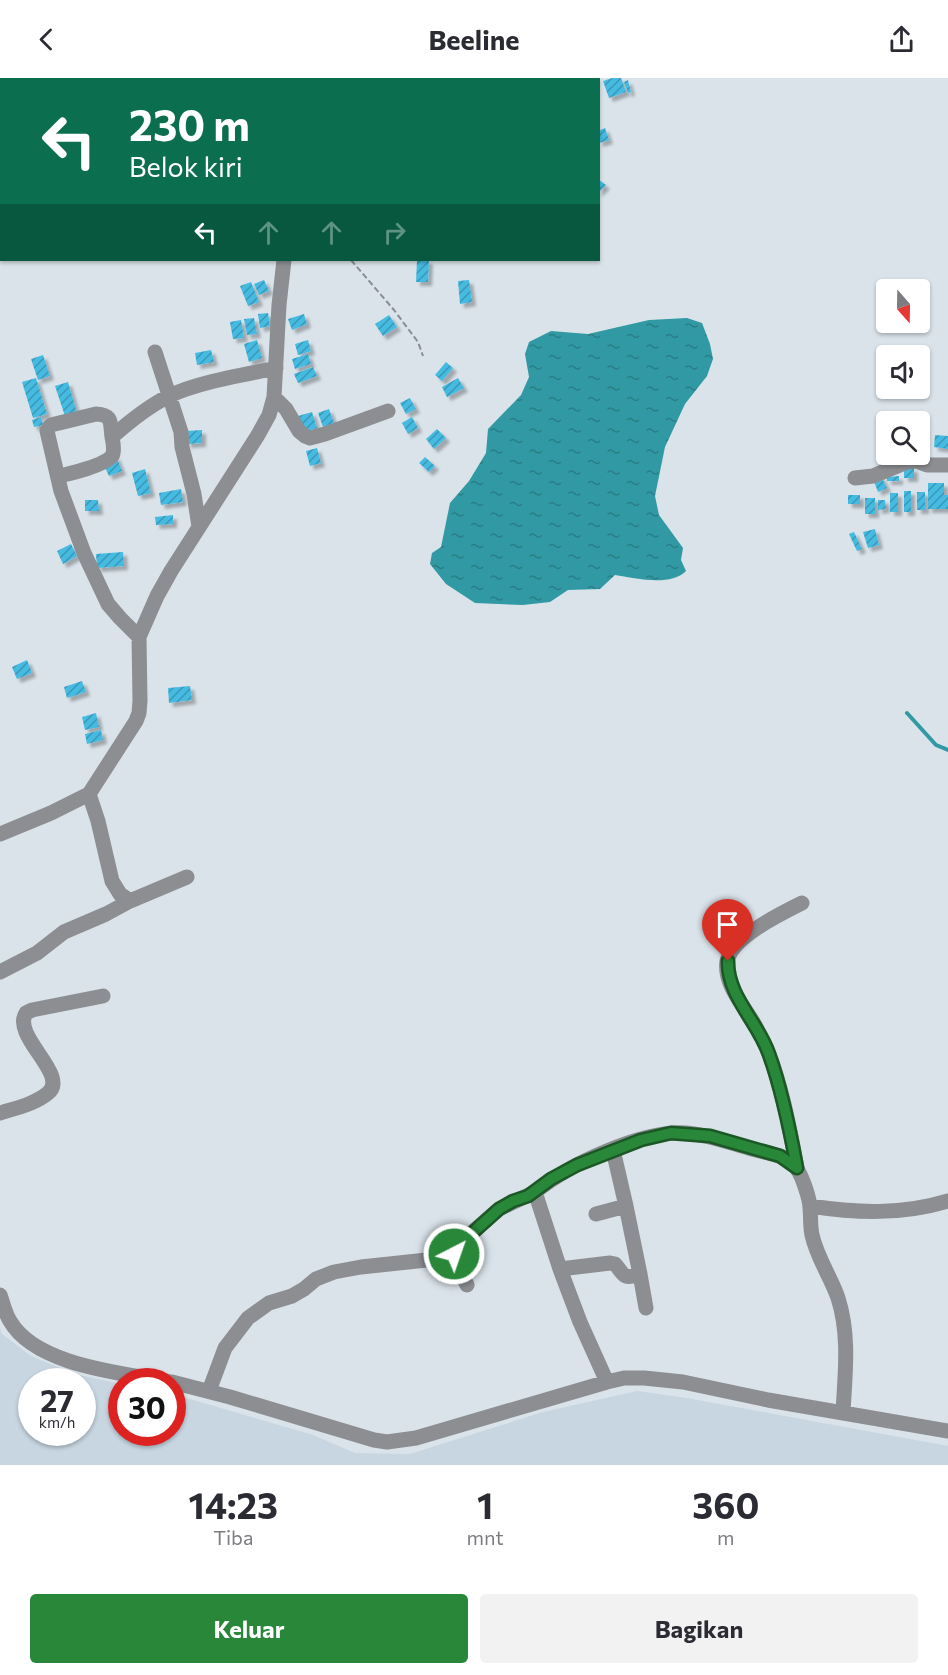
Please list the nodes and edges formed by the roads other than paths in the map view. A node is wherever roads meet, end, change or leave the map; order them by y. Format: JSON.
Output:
{"nodes":[{"id":1,"x":284,"y":261,"type":"edge"},
{"id":2,"x":155,"y":352,"type":"dead end"},
{"id":3,"x":276,"y":368,"type":"junction"},
{"id":4,"x":170,"y":395,"type":"junction"},
{"id":5,"x":274,"y":397,"type":"junction"},
{"id":6,"x":388,"y":411,"type":"dead end"},
{"id":7,"x":112,"y":437,"type":"junction"},
{"id":8,"x":948,"y":465,"type":"edge"},
{"id":9,"x":58,"y":476,"type":"junction"},
{"id":10,"x":855,"y":478,"type":"dead end"},
{"id":11,"x":199,"y":527,"type":"junction"},
{"id":12,"x":139,"y":637,"type":"junction"},
{"id":13,"x":89,"y":794,"type":"junction"},
{"id":14,"x":0,"y":834,"type":"edge"},
{"id":15,"x":187,"y":877,"type":"dead end"},
{"id":16,"x":130,"y":901,"type":"junction"},
{"id":17,"x":802,"y":903,"type":"dead end"},
{"id":18,"x":0,"y":972,"type":"edge"},
{"id":19,"x":103,"y":996,"type":"dead end"},
{"id":20,"x":0,"y":1113,"type":"edge"},
{"id":21,"x":613,"y":1150,"type":"junction"},
{"id":22,"x":797,"y":1168,"type":"junction"},
{"id":23,"x":535,"y":1192,"type":"junction"},
{"id":24,"x":948,"y":1201,"type":"edge"},
{"id":25,"x":626,"y":1206,"type":"junction"},
{"id":26,"x":810,"y":1206,"type":"junction"},
{"id":27,"x":596,"y":1214,"type":"dead end"},
{"id":28,"x":454,"y":1258,"type":"junction"},
{"id":29,"x":560,"y":1269,"type":"junction"},
{"id":30,"x":640,"y":1274,"type":"junction"},
{"id":31,"x":467,"y":1285,"type":"dead end"},
{"id":32,"x":0,"y":1295,"type":"edge"},
{"id":33,"x":646,"y":1308,"type":"dead end"},
{"id":34,"x":108,"y":1370,"type":"edge"},
{"id":35,"x":607,"y":1382,"type":"junction"},
{"id":36,"x":186,"y":1385,"type":"edge"},
{"id":37,"x":209,"y":1391,"type":"junction"},
{"id":38,"x":843,"y":1412,"type":"junction"},
{"id":39,"x":948,"y":1431,"type":"edge"}],
"edges":[{"from":1,"to":3,"type":"street"},
{"from":2,"to":4,"type":"street"},
{"from":3,"to":4,"type":"street"},
{"from":3,"to":5,"type":"street"},
{"from":4,"to":7,"type":"street"},
{"from":4,"to":11,"type":"street"},
{"from":5,"to":6,"type":"street"},
{"from":5,"to":11,"type":"street"},
{"from":7,"to":9,"type":"street"},
{"from":7,"to":9,"type":"street"},
{"from":8,"to":10,"type":"street"},
{"from":9,"to":12,"type":"street"},
{"from":11,"to":12,"type":"street"},
{"from":12,"to":13,"type":"street"},
{"from":13,"to":14,"type":"street"},
{"from":13,"to":16,"type":"street"},
{"from":15,"to":16,"type":"street"},
{"from":16,"to":18,"type":"street"},
{"from":17,"to":22,"type":"street"},
{"from":19,"to":20,"type":"street"},
{"from":21,"to":22,"type":"street"},
{"from":21,"to":23,"type":"street"},
{"from":21,"to":25,"type":"street"},
{"from":22,"to":26,"type":"street"},
{"from":23,"to":28,"type":"street"},
{"from":23,"to":29,"type":"street"},
{"from":24,"to":26,"type":"street"},
{"from":25,"to":27,"type":"street"},
{"from":25,"to":30,"type":"street"},
{"from":26,"to":38,"type":"street"},
{"from":28,"to":31,"type":"street"},
{"from":28,"to":37,"type":"street"},
{"from":29,"to":30,"type":"street"},
{"from":29,"to":35,"type":"street"},
{"from":30,"to":33,"type":"street"},
{"from":32,"to":34,"type":"street"},
{"from":35,"to":37,"type":"street"},
{"from":35,"to":38,"type":"street"},
{"from":36,"to":37,"type":"street"},
{"from":38,"to":39,"type":"street"}]}
